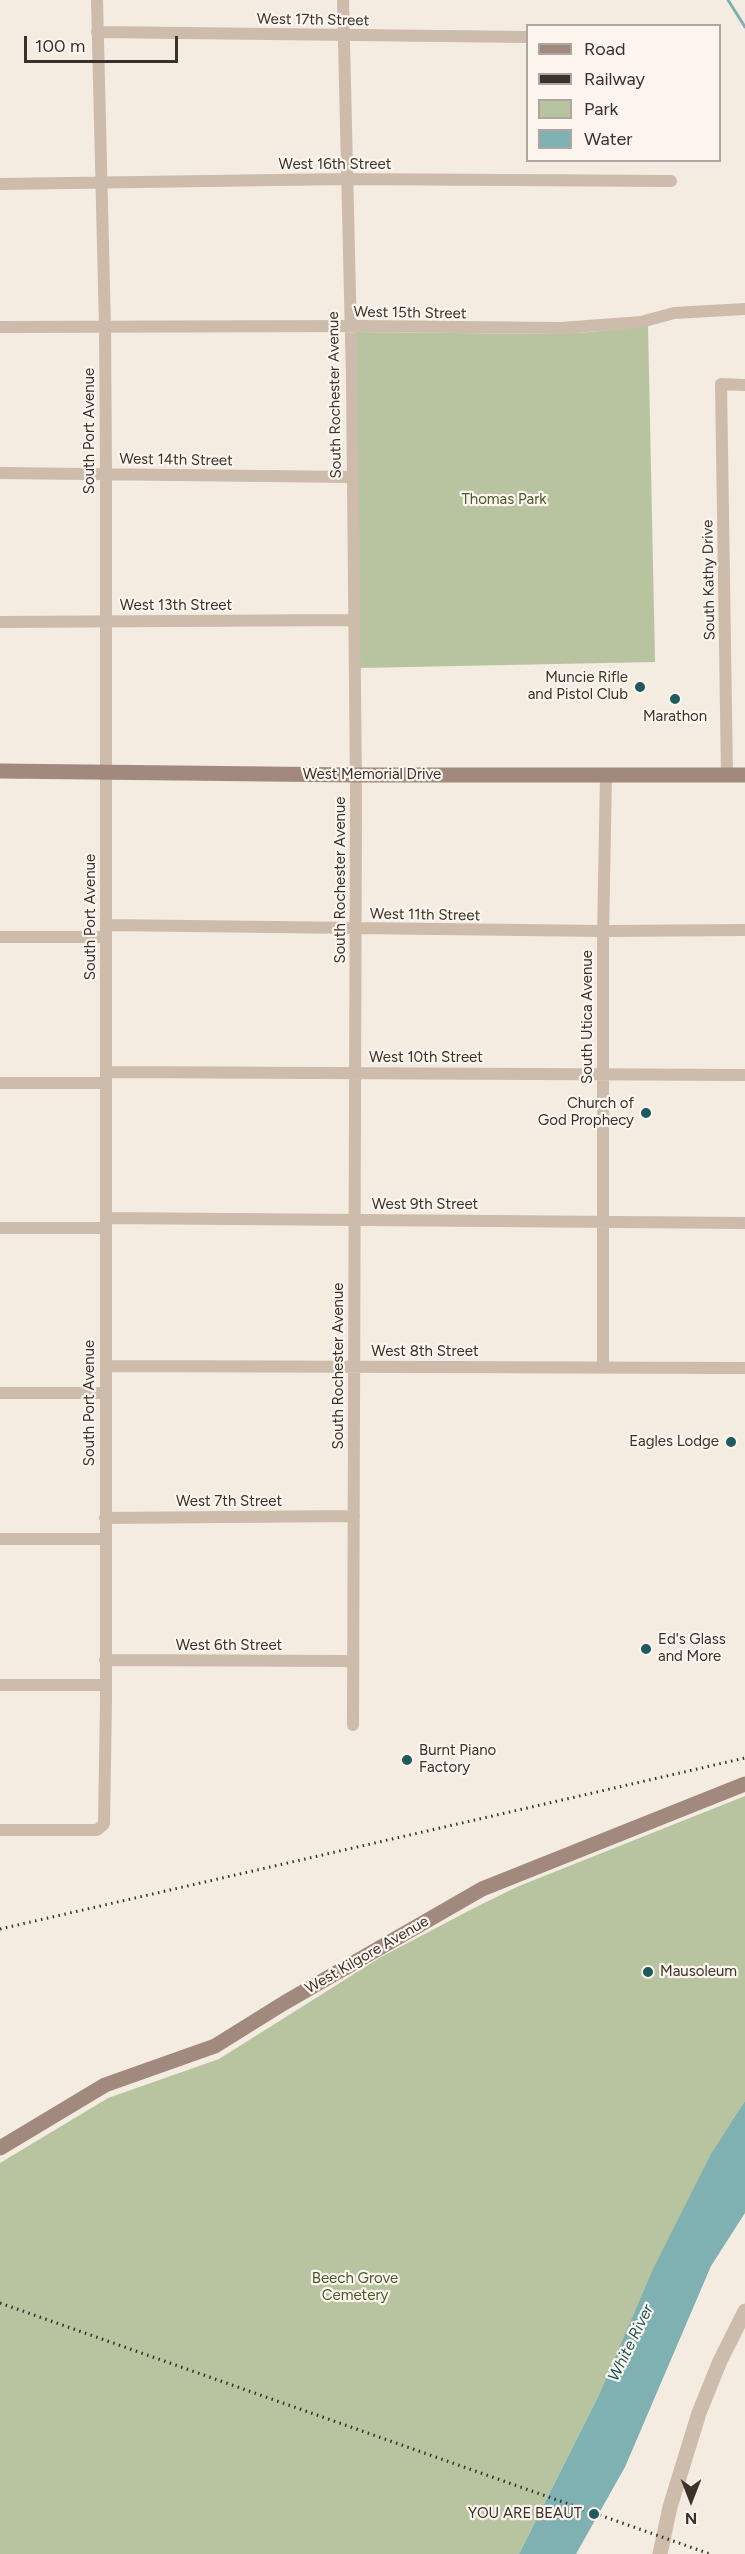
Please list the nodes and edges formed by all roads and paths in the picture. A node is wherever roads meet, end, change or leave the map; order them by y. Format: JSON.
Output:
{"nodes":[{"id":1,"x":97,"y":0,"type":"edge"},
{"id":2,"x":343,"y":0,"type":"edge"},
{"id":3,"x":97,"y":32,"type":"junction"},
{"id":4,"x":343,"y":35,"type":"junction"},
{"id":5,"x":526,"y":37,"type":"edge"},
{"id":6,"x":346,"y":179,"type":"junction"},
{"id":7,"x":671,"y":181,"type":"dead end"},
{"id":8,"x":100,"y":182,"type":"junction"},
{"id":9,"x":0,"y":184,"type":"edge"},
{"id":10,"x":745,"y":309,"type":"edge"},
{"id":11,"x":0,"y":327,"type":"edge"},
{"id":12,"x":105,"y":327,"type":"junction"},
{"id":13,"x":349,"y":327,"type":"junction"},
{"id":14,"x":745,"y":385,"type":"edge"},
{"id":15,"x":0,"y":473,"type":"edge"},
{"id":16,"x":106,"y":474,"type":"junction"},
{"id":17,"x":352,"y":477,"type":"junction"},
{"id":18,"x":353,"y":620,"type":"junction"},
{"id":19,"x":0,"y":622,"type":"edge"},
{"id":20,"x":106,"y":622,"type":"junction"},
{"id":21,"x":0,"y":771,"type":"edge"},
{"id":22,"x":106,"y":773,"type":"junction"},
{"id":23,"x":606,"y":775,"type":"junction"},
{"id":24,"x":727,"y":775,"type":"junction"},
{"id":25,"x":745,"y":775,"type":"edge"},
{"id":26,"x":356,"y":776,"type":"junction"},
{"id":27,"x":355,"y":929,"type":"junction"},
{"id":28,"x":745,"y":930,"type":"edge"},
{"id":29,"x":106,"y":931,"type":"junction"},
{"id":30,"x":604,"y":931,"type":"junction"},
{"id":31,"x":0,"y":937,"type":"edge"},
{"id":32,"x":355,"y":1073,"type":"junction"},
{"id":33,"x":603,"y":1074,"type":"junction"},
{"id":34,"x":745,"y":1075,"type":"edge"},
{"id":35,"x":106,"y":1078,"type":"junction"},
{"id":36,"x":0,"y":1083,"type":"edge"},
{"id":37,"x":355,"y":1220,"type":"junction"},
{"id":38,"x":602,"y":1220,"type":"junction"},
{"id":39,"x":105,"y":1223,"type":"junction"},
{"id":40,"x":745,"y":1223,"type":"edge"},
{"id":41,"x":0,"y":1228,"type":"edge"},
{"id":42,"x":106,"y":1366,"type":"junction"},
{"id":43,"x":354,"y":1367,"type":"junction"},
{"id":44,"x":603,"y":1368,"type":"junction"},
{"id":45,"x":745,"y":1368,"type":"edge"},
{"id":46,"x":0,"y":1393,"type":"edge"},
{"id":47,"x":105,"y":1393,"type":"junction"},
{"id":48,"x":354,"y":1516,"type":"junction"},
{"id":49,"x":105,"y":1518,"type":"junction"},
{"id":50,"x":0,"y":1539,"type":"edge"},
{"id":51,"x":105,"y":1539,"type":"junction"},
{"id":52,"x":105,"y":1660,"type":"junction"},
{"id":53,"x":353,"y":1661,"type":"junction"},
{"id":54,"x":0,"y":1685,"type":"edge"},
{"id":55,"x":105,"y":1685,"type":"junction"},
{"id":56,"x":353,"y":1725,"type":"dead end"},
{"id":57,"x":745,"y":1784,"type":"edge"},
{"id":58,"x":0,"y":1830,"type":"edge"},
{"id":59,"x":0,"y":2148,"type":"edge"},
{"id":60,"x":745,"y":2311,"type":"edge"},
{"id":61,"x":660,"y":2554,"type":"edge"}],
"edges":[{"from":1,"to":3,"type":"street","name":"South Port Avenue"},
{"from":2,"to":4,"type":"street","name":"South Rochester Avenue"},
{"from":3,"to":4,"type":"street","name":"West 17th Street"},
{"from":3,"to":8,"type":"street","name":"South Port Avenue"},
{"from":4,"to":5,"type":"street","name":"West 17th Street"},
{"from":4,"to":6,"type":"street","name":"South Rochester Avenue"},
{"from":6,"to":7,"type":"street","name":"West 16th Street"},
{"from":6,"to":8,"type":"street","name":"West 16th Street"},
{"from":6,"to":13,"type":"street","name":"South Rochester Avenue"},
{"from":8,"to":9,"type":"street","name":"West 16th Street"},
{"from":8,"to":12,"type":"street","name":"South Port Avenue"},
{"from":10,"to":13,"type":"street","name":"West 15th Street"},
{"from":11,"to":12,"type":"street","name":"West 15th Street"},
{"from":12,"to":13,"type":"street","name":"West 15th Street"},
{"from":12,"to":16,"type":"street","name":"South Port Avenue"},
{"from":13,"to":17,"type":"street","name":"South Rochester Avenue"},
{"from":14,"to":24,"type":"street","name":"South Kathy Drive"},
{"from":15,"to":16,"type":"street","name":"West 14th Street"},
{"from":16,"to":17,"type":"street","name":"West 14th Street"},
{"from":16,"to":20,"type":"street","name":"South Port Avenue"},
{"from":17,"to":18,"type":"street","name":"South Rochester Avenue"},
{"from":18,"to":20,"type":"street","name":"West 13th Street"},
{"from":18,"to":26,"type":"street","name":"South Rochester Avenue"},
{"from":19,"to":20,"type":"street","name":"West 13th Street"},
{"from":20,"to":22,"type":"street","name":"South Port Avenue"},
{"from":21,"to":22,"type":"main road","name":"West Memorial Drive"},
{"from":22,"to":26,"type":"main road","name":"West Memorial Drive"},
{"from":22,"to":29,"type":"street","name":"South Port Avenue"},
{"from":23,"to":24,"type":"main road","name":"West Memorial Drive"},
{"from":23,"to":26,"type":"main road","name":"West Memorial Drive"},
{"from":23,"to":30,"type":"street","name":"South Utica Avenue"},
{"from":24,"to":25,"type":"main road","name":"West Memorial Drive"},
{"from":26,"to":27,"type":"street","name":"South Rochester Avenue"},
{"from":27,"to":29,"type":"street","name":"West 11th Street"},
{"from":27,"to":30,"type":"street","name":"West 11th Street"},
{"from":27,"to":32,"type":"street","name":"South Rochester Avenue"},
{"from":28,"to":30,"type":"street","name":"West 11th Street"},
{"from":29,"to":31,"type":"street","name":"West 11th Street"},
{"from":29,"to":35,"type":"street","name":"South Port Avenue"},
{"from":30,"to":33,"type":"street","name":"South Utica Avenue"},
{"from":32,"to":33,"type":"street","name":"West 10th Street"},
{"from":32,"to":35,"type":"street","name":"West 10th Street"},
{"from":32,"to":37,"type":"street","name":"South Rochester Avenue"},
{"from":33,"to":34,"type":"street","name":"West 10th Street"},
{"from":33,"to":38,"type":"street","name":"South Utica Avenue"},
{"from":35,"to":36,"type":"street","name":"West 10th Street"},
{"from":35,"to":39,"type":"street","name":"South Port Avenue"},
{"from":37,"to":38,"type":"street","name":"West 9th Street"},
{"from":37,"to":39,"type":"street","name":"West 9th Street"},
{"from":37,"to":43,"type":"street","name":"South Rochester Avenue"},
{"from":38,"to":40,"type":"street","name":"West 9th Street"},
{"from":38,"to":44,"type":"street","name":"South Utica Avenue"},
{"from":39,"to":41,"type":"street","name":"West 9th Street"},
{"from":39,"to":42,"type":"street","name":"South Port Avenue"},
{"from":42,"to":43,"type":"street","name":"West 8th Street"},
{"from":42,"to":47,"type":"street","name":"South Port Avenue"},
{"from":43,"to":44,"type":"street","name":"West 8th Street"},
{"from":43,"to":48,"type":"street","name":"South Rochester Avenue"},
{"from":44,"to":45,"type":"street","name":"West 8th Street"},
{"from":46,"to":47,"type":"street"},
{"from":47,"to":49,"type":"street","name":"South Port Avenue"},
{"from":48,"to":49,"type":"street","name":"West 7th Street"},
{"from":48,"to":53,"type":"street","name":"South Rochester Avenue"},
{"from":49,"to":51,"type":"street","name":"South Port Avenue"},
{"from":50,"to":51,"type":"street"},
{"from":51,"to":52,"type":"street","name":"South Port Avenue"},
{"from":52,"to":53,"type":"street","name":"West 6th Street"},
{"from":52,"to":55,"type":"street","name":"South Port Avenue"},
{"from":53,"to":56,"type":"street","name":"South Rochester Avenue"},
{"from":54,"to":55,"type":"street"},
{"from":55,"to":58,"type":"street","name":"South Port Avenue"},
{"from":57,"to":59,"type":"main road","name":"West Kilgore Avenue"},
{"from":60,"to":61,"type":"street"}]}
